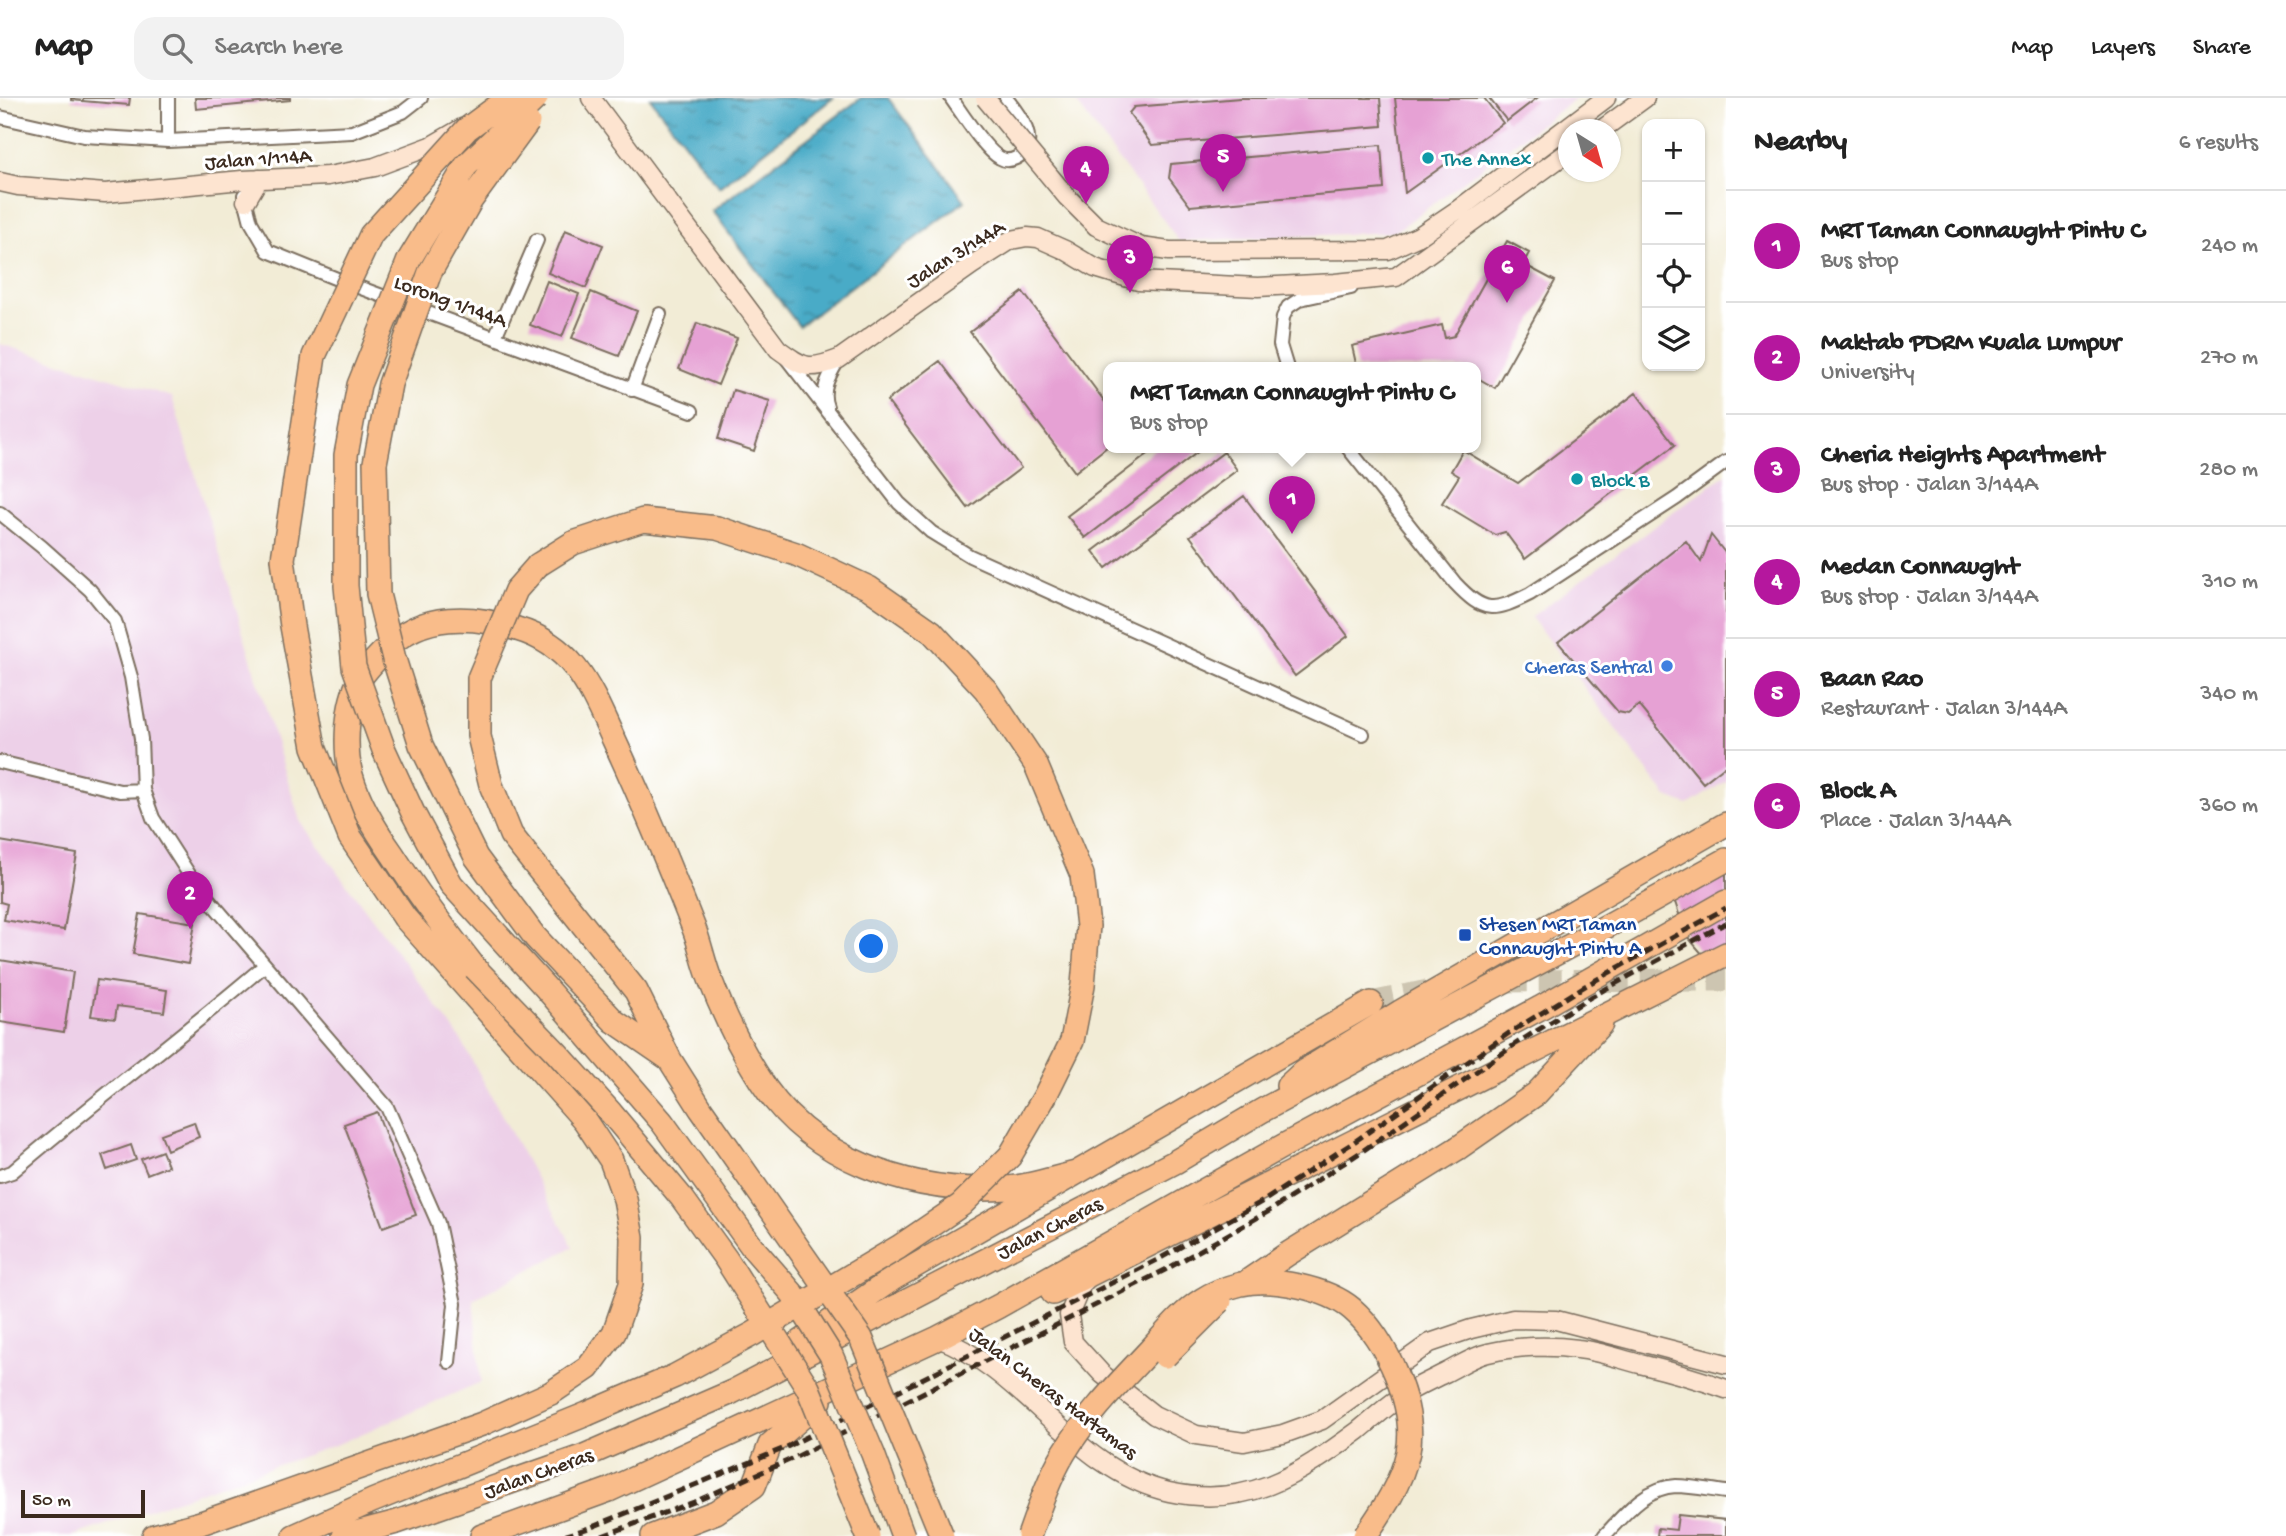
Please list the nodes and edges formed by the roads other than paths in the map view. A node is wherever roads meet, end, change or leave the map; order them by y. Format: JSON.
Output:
{"nodes":[{"id":1,"x":168,"y":98,"type":"edge"},
{"id":2,"x":421,"y":98,"type":"edge"},
{"id":3,"x":500,"y":98,"type":"edge"},
{"id":4,"x":509,"y":98,"type":"edge"},
{"id":5,"x":536,"y":98,"type":"edge"},
{"id":6,"x":551,"y":98,"type":"edge"},
{"id":7,"x":591,"y":98,"type":"edge"},
{"id":8,"x":951,"y":98,"type":"edge"},
{"id":9,"x":985,"y":98,"type":"edge"},
{"id":10,"x":1006,"y":98,"type":"edge"},
{"id":11,"x":1606,"y":98,"type":"edge"},
{"id":12,"x":1645,"y":98,"type":"edge"},
{"id":13,"x":0,"y":117,"type":"edge"},
{"id":14,"x":1616,"y":119,"type":"edge"},
{"id":15,"x":168,"y":141,"type":"junction"},
{"id":16,"x":1558,"y":160,"type":"edge"},
{"id":17,"x":251,"y":180,"type":"junction"},
{"id":18,"x":0,"y":182,"type":"edge"},
{"id":19,"x":246,"y":201,"type":"joint"},
{"id":20,"x":537,"y":240,"type":"dead end"},
{"id":21,"x":1396,"y":277,"type":"junction"},
{"id":22,"x":660,"y":314,"type":"dead end"},
{"id":23,"x":495,"y":337,"type":"junction"},
{"id":24,"x":778,"y":349,"type":"junction"},
{"id":25,"x":839,"y":359,"type":"junction"},
{"id":26,"x":1285,"y":362,"type":"edge"},
{"id":27,"x":632,"y":390,"type":"junction"},
{"id":28,"x":692,"y":411,"type":"dead end"},
{"id":29,"x":830,"y":414,"type":"junction"},
{"id":30,"x":1352,"y":453,"type":"edge"},
{"id":31,"x":1726,"y":462,"type":"edge"},
{"id":32,"x":0,"y":513,"type":"edge"},
{"id":33,"x":1363,"y":734,"type":"dead end"},
{"id":34,"x":0,"y":762,"type":"edge"},
{"id":35,"x":143,"y":790,"type":"junction"},
{"id":36,"x":1726,"y":824,"type":"edge"},
{"id":37,"x":1726,"y":860,"type":"edge"},
{"id":38,"x":1726,"y":902,"type":"edge"},
{"id":39,"x":1726,"y":954,"type":"edge"},
{"id":40,"x":265,"y":965,"type":"junction"},
{"id":41,"x":1371,"y":1003,"type":"tunnel mouth"},
{"id":42,"x":1613,"y":1012,"type":"junction"},
{"id":43,"x":670,"y":1060,"type":"junction"},
{"id":44,"x":1263,"y":1110,"type":"junction"},
{"id":45,"x":1076,"y":1173,"type":"junction"},
{"id":46,"x":0,"y":1176,"type":"edge"},
{"id":47,"x":1095,"y":1271,"type":"junction"},
{"id":48,"x":999,"y":1306,"type":"junction"},
{"id":49,"x":938,"y":1338,"type":"junction"},
{"id":50,"x":449,"y":1362,"type":"dead end"},
{"id":51,"x":1726,"y":1364,"type":"edge"},
{"id":52,"x":842,"y":1381,"type":"junction"},
{"id":53,"x":1726,"y":1388,"type":"edge"},
{"id":54,"x":732,"y":1392,"type":"junction"},
{"id":55,"x":1726,"y":1492,"type":"edge"},
{"id":56,"x":154,"y":1536,"type":"edge"},
{"id":57,"x":294,"y":1536,"type":"edge"},
{"id":58,"x":344,"y":1536,"type":"edge"},
{"id":59,"x":482,"y":1536,"type":"edge"},
{"id":60,"x":653,"y":1536,"type":"edge"},
{"id":61,"x":868,"y":1536,"type":"edge"},
{"id":62,"x":903,"y":1536,"type":"edge"},
{"id":63,"x":942,"y":1536,"type":"edge"},
{"id":64,"x":1029,"y":1536,"type":"edge"},
{"id":65,"x":1040,"y":1536,"type":"edge"},
{"id":66,"x":1365,"y":1536,"type":"edge"},
{"id":67,"x":1604,"y":1536,"type":"edge"}],
"edges":[{"from":1,"to":15,"type":"street"},
{"from":2,"to":15,"type":"street"},
{"from":3,"to":17,"type":"street","name":"Jalan 1/114A"},
{"from":4,"to":56,"type":"highway","bridge":true},
{"from":5,"to":62,"type":"highway","bridge":true},
{"from":6,"to":43,"type":"highway","bridge":true},
{"from":7,"to":24,"type":"street","name":"Jalan 3/144A"},
{"from":8,"to":10,"type":"street"},
{"from":9,"to":11,"type":"street","bridge":true},
{"from":12,"to":14,"type":"street"},
{"from":13,"to":15,"type":"street"},
{"from":16,"to":21,"type":"street","name":"Jalan 3/144A"},
{"from":17,"to":18,"type":"street","name":"Jalan 1/114A"},
{"from":17,"to":19,"type":"street"},
{"from":19,"to":23,"type":"street","name":"Lorong 1/144A"},
{"from":20,"to":23,"type":"street"},
{"from":21,"to":25,"type":"street","name":"Jalan 3/144A"},
{"from":21,"to":26,"type":"street"},
{"from":22,"to":27,"type":"street"},
{"from":23,"to":27,"type":"street","name":"Lorong 1/144A"},
{"from":24,"to":25,"type":"street","name":"Jalan 3/144A"},
{"from":24,"to":29,"type":"street"},
{"from":25,"to":29,"type":"street"},
{"from":27,"to":28,"type":"street","name":"Lorong 1/144A"},
{"from":29,"to":33,"type":"street"},
{"from":30,"to":31,"type":"street"},
{"from":32,"to":35,"type":"street"},
{"from":34,"to":35,"type":"street"},
{"from":35,"to":40,"type":"street"},
{"from":36,"to":44,"type":"highway"},
{"from":37,"to":44,"type":"highway","name":"Jalan Cheras"},
{"from":38,"to":48,"type":"highway","name":"Jalan Cheras"},
{"from":39,"to":42,"type":"highway"},
{"from":40,"to":46,"type":"street"},
{"from":40,"to":50,"type":"street"},
{"from":41,"to":45,"type":"highway"},
{"from":42,"to":47,"type":"highway"},
{"from":42,"to":65,"type":"highway","bridge":true},
{"from":43,"to":57,"type":"highway","bridge":true},
{"from":43,"to":63,"type":"highway","bridge":true},
{"from":44,"to":54,"type":"highway","name":"Jalan Cheras"},
{"from":45,"to":54,"type":"highway"},
{"from":45,"to":61,"type":"highway","bridge":true},
{"from":47,"to":48,"type":"highway"},
{"from":47,"to":51,"type":"street","name":"Jalan Cheras Hartamas"},
{"from":48,"to":49,"type":"highway","name":"Jalan Cheras"},
{"from":49,"to":52,"type":"highway","name":"Jalan Cheras"},
{"from":49,"to":53,"type":"street","name":"Jalan Cheras Hartamas"},
{"from":52,"to":59,"type":"highway","name":"Jalan Cheras"},
{"from":52,"to":60,"type":"highway"},
{"from":54,"to":58,"type":"highway","name":"Jalan Cheras"},
{"from":55,"to":67,"type":"street"},
{"from":64,"to":66,"type":"highway","bridge":true}]}
